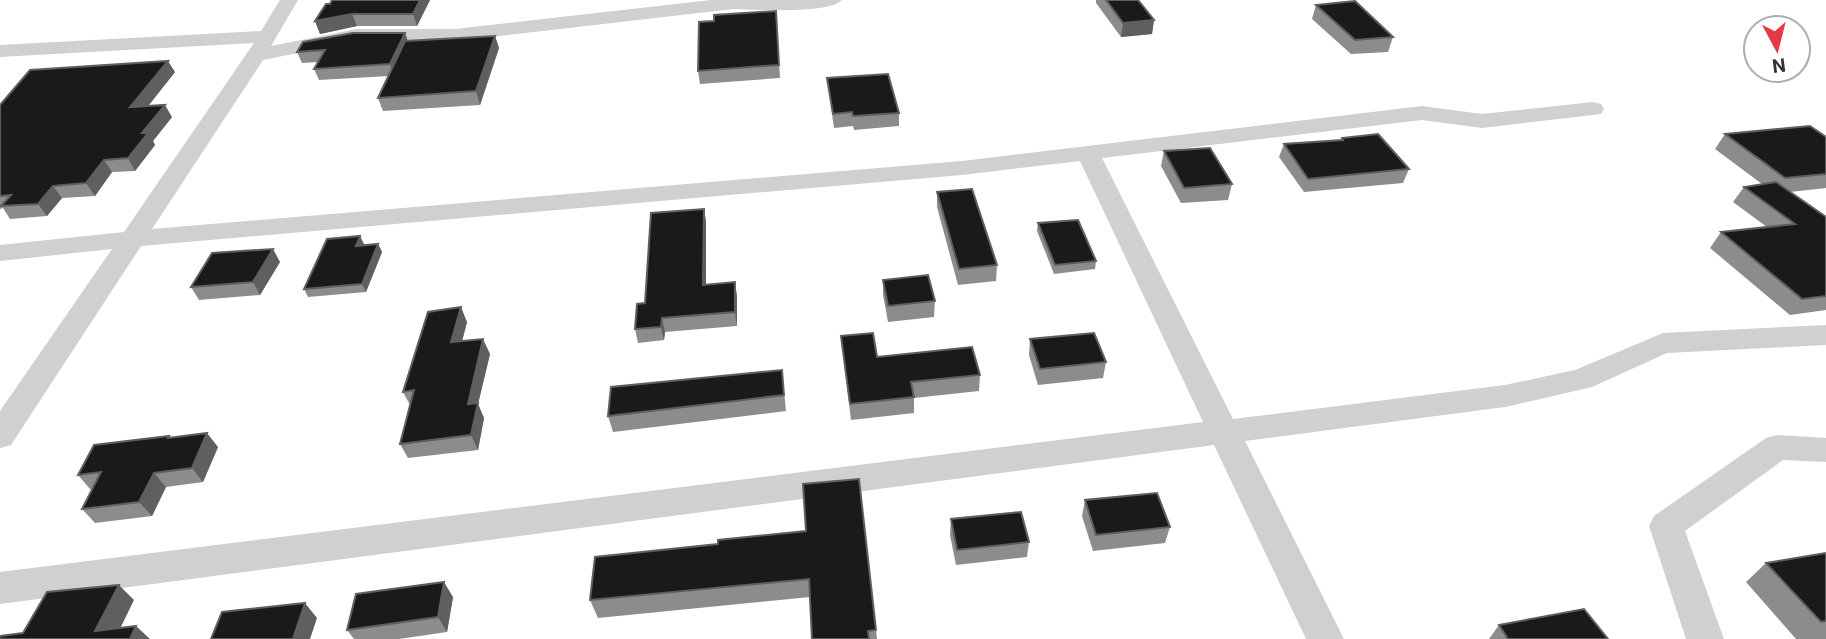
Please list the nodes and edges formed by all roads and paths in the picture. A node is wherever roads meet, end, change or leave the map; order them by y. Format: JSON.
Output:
{"nodes":[{"id":1,"x":289,"y":0,"type":"edge"},
{"id":2,"x":834,"y":0,"type":"edge"},
{"id":3,"x":262,"y":45,"type":"junction"},
{"id":4,"x":0,"y":51,"type":"edge"},
{"id":5,"x":1593,"y":109,"type":"dead end"},
{"id":6,"x":1088,"y":154,"type":"junction"},
{"id":7,"x":132,"y":239,"type":"junction"},
{"id":8,"x":0,"y":253,"type":"edge"},
{"id":9,"x":1826,"y":335,"type":"edge"},
{"id":10,"x":1225,"y":432,"type":"junction"},
{"id":11,"x":0,"y":436,"type":"edge"},
{"id":12,"x":1826,"y":450,"type":"edge"},
{"id":13,"x":0,"y":588,"type":"edge"},
{"id":14,"x":1325,"y":639,"type":"edge"},
{"id":15,"x":1705,"y":639,"type":"edge"}],
"edges":[{"from":1,"to":3,"type":"street"},
{"from":2,"to":3,"type":"street"},
{"from":3,"to":4,"type":"street"},
{"from":3,"to":7,"type":"street"},
{"from":5,"to":6,"type":"street"},
{"from":6,"to":7,"type":"street"},
{"from":6,"to":10,"type":"street"},
{"from":7,"to":8,"type":"street"},
{"from":7,"to":11,"type":"street"},
{"from":9,"to":10,"type":"street"},
{"from":10,"to":13,"type":"street"},
{"from":10,"to":14,"type":"street"},
{"from":12,"to":15,"type":"street"}]}
